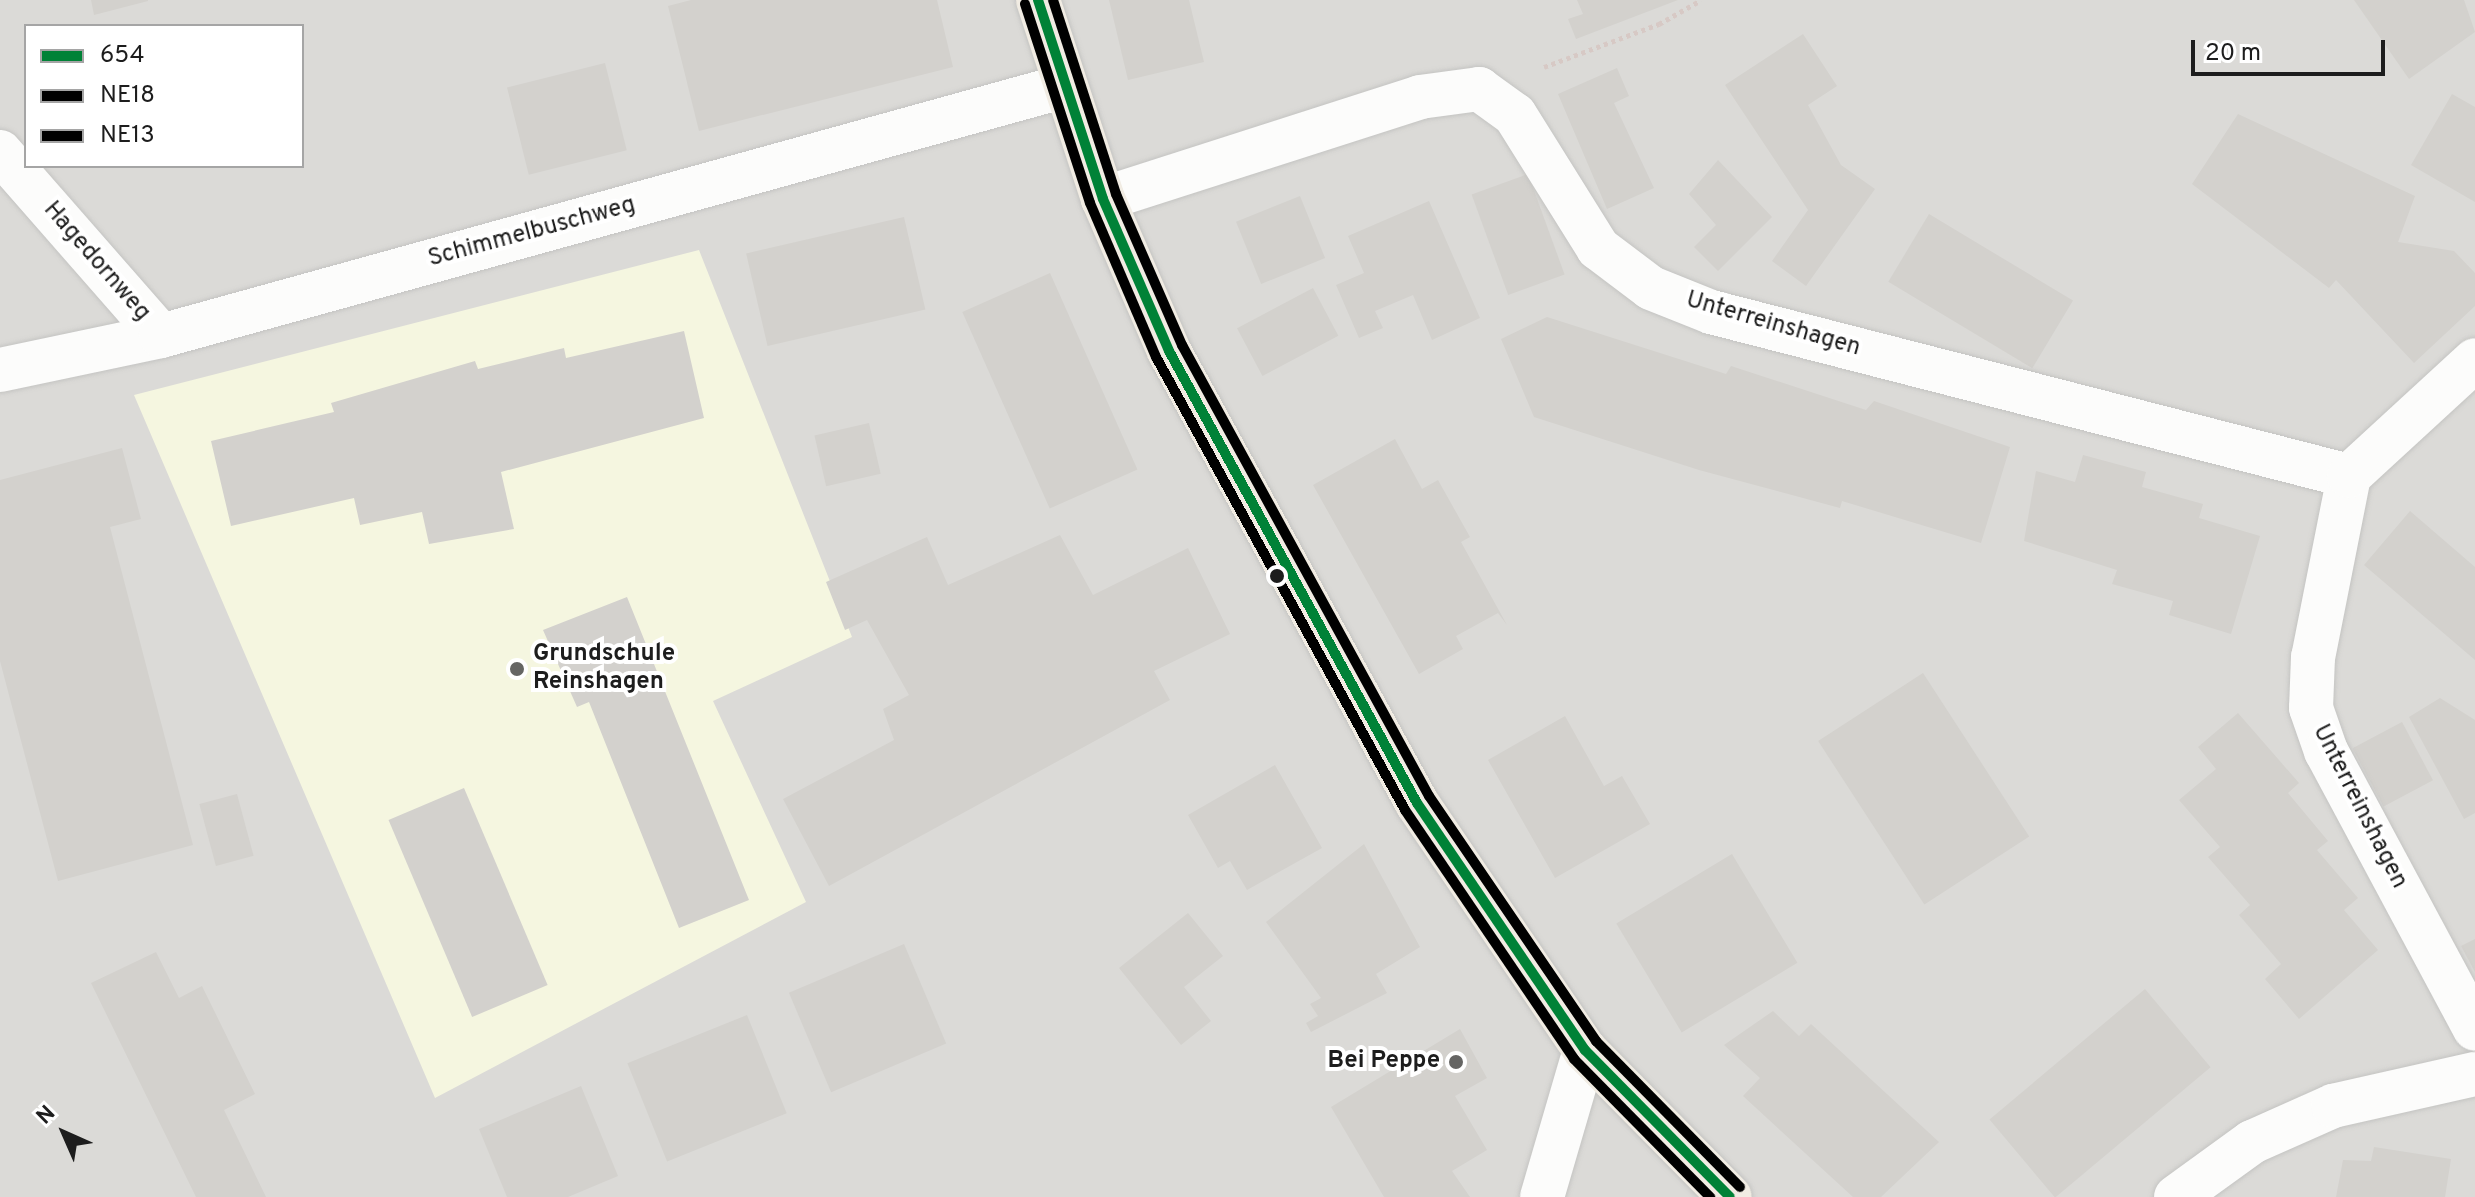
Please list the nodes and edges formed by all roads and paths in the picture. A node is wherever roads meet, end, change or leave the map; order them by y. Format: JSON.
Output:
{"nodes":[{"id":1,"x":1038,"y":0,"type":"edge"},
{"id":2,"x":1701,"y":0,"type":"edge"},
{"id":3,"x":1061,"y":87,"type":"junction"},
{"id":4,"x":1479,"y":89,"type":"junction"},
{"id":5,"x":0,"y":152,"type":"edge"},
{"id":6,"x":1103,"y":199,"type":"junction"},
{"id":7,"x":161,"y":336,"type":"junction"},
{"id":8,"x":2475,"y":360,"type":"edge"},
{"id":9,"x":0,"y":370,"type":"edge"},
{"id":10,"x":2349,"y":476,"type":"junction"},
{"id":11,"x":2475,"y":1029,"type":"edge"},
{"id":12,"x":1585,"y":1050,"type":"junction"},
{"id":13,"x":2475,"y":1074,"type":"edge"},
{"id":14,"x":1542,"y":1197,"type":"edge"},
{"id":15,"x":1730,"y":1197,"type":"edge"},
{"id":16,"x":2176,"y":1197,"type":"edge"}],
"edges":[{"from":1,"to":3,"type":"main road"},
{"from":2,"to":4,"type":"path"},
{"from":3,"to":6,"type":"main road"},
{"from":3,"to":7,"type":"street","name":"Schimmelbuschweg"},
{"from":4,"to":6,"type":"street"},
{"from":4,"to":10,"type":"street","name":"Unterreinshagen"},
{"from":5,"to":7,"type":"street","name":"Hagedornweg"},
{"from":6,"to":12,"type":"main road"},
{"from":7,"to":9,"type":"street","name":"Schimmelbuschweg"},
{"from":8,"to":10,"type":"street"},
{"from":10,"to":11,"type":"street","name":"Unterreinshagen"},
{"from":12,"to":14,"type":"street"},
{"from":12,"to":15,"type":"main road"},
{"from":13,"to":16,"type":"street"}]}
